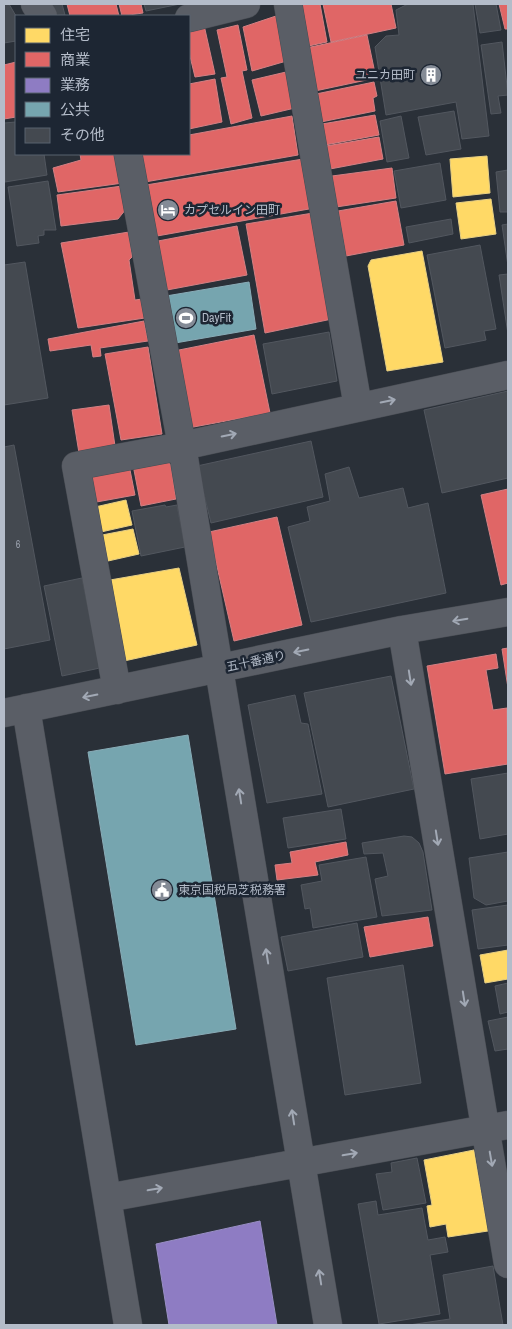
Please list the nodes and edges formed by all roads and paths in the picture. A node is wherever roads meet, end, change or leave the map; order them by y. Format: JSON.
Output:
{"nodes":[{"id":1,"x":35,"y":4,"type":"edge"},
{"id":2,"x":246,"y":4,"type":"edge"},
{"id":3,"x":288,"y":4,"type":"edge"},
{"id":4,"x":42,"y":15,"type":"edge"},
{"id":5,"x":190,"y":18,"type":"edge"},
{"id":6,"x":128,"y":155,"type":"edge"},
{"id":7,"x":508,"y":375,"type":"edge"},
{"id":8,"x":358,"y":407,"type":"junction"},
{"id":9,"x":182,"y":446,"type":"junction"},
{"id":10,"x":508,"y":612,"type":"edge"},
{"id":11,"x":402,"y":630,"type":"junction"},
{"id":12,"x":219,"y":668,"type":"junction"},
{"id":13,"x":116,"y":690,"type":"junction"},
{"id":14,"x":15,"y":711,"type":"edge"},
{"id":15,"x":497,"y":1127,"type":"edge"},
{"id":16,"x":301,"y":1163,"type":"junction"},
{"id":17,"x":107,"y":1198,"type":"junction"},
{"id":18,"x":508,"y":1264,"type":"edge"},
{"id":19,"x":128,"y":1325,"type":"edge"},
{"id":20,"x":328,"y":1325,"type":"edge"}],
"edges":[{"from":1,"to":4,"type":"street"},
{"from":2,"to":5,"type":"street"},
{"from":3,"to":8,"type":"street"},
{"from":6,"to":9,"type":"street"},
{"from":8,"to":7,"type":"street","one_way":true},
{"from":9,"to":8,"type":"street","one_way":true},
{"from":9,"to":12,"type":"street"},
{"from":9,"to":13,"type":"street"},
{"from":10,"to":11,"type":"street","name":"五十番通り","one_way":true},
{"from":11,"to":12,"type":"street","name":"五十番通り","one_way":true},
{"from":11,"to":15,"type":"street","one_way":true},
{"from":12,"to":13,"type":"street","name":"五十番通り"},
{"from":16,"to":12,"type":"street","one_way":true},
{"from":13,"to":14,"type":"street","name":"五十番通り","one_way":true},
{"from":14,"to":17,"type":"street"},
{"from":16,"to":15,"type":"street","one_way":true},
{"from":15,"to":18,"type":"street","one_way":true},
{"from":17,"to":16,"type":"street","one_way":true},
{"from":20,"to":16,"type":"street","one_way":true},
{"from":17,"to":19,"type":"street"}]}
